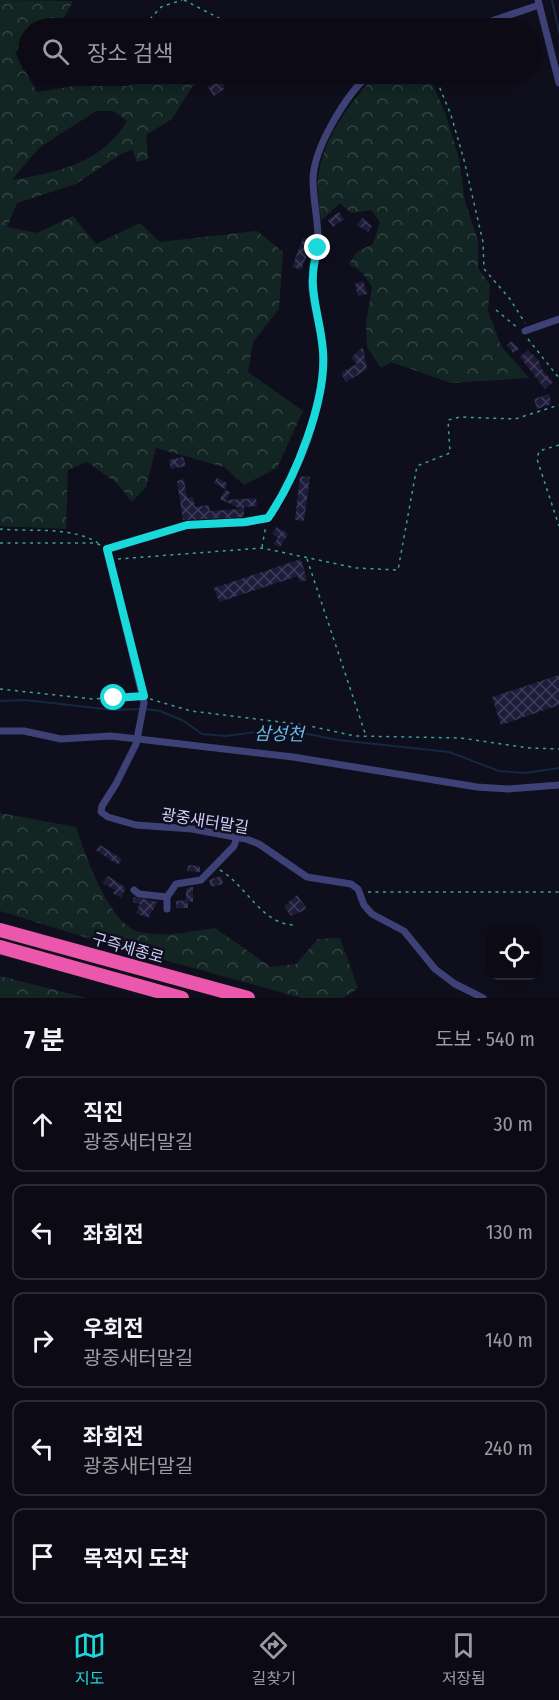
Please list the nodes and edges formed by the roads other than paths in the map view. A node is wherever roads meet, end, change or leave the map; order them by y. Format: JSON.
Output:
{"nodes":[{"id":1,"x":538,"y":2,"type":"edge"},
{"id":2,"x":497,"y":18,"type":"edge"},
{"id":3,"x":559,"y":83,"type":"edge"},
{"id":4,"x":361,"y":84,"type":"edge"},
{"id":5,"x":559,"y":319,"type":"edge"},
{"id":6,"x":525,"y":331,"type":"road end"},
{"id":7,"x":0,"y":731,"type":"edge"},
{"id":8,"x":139,"y":735,"type":"junction"},
{"id":9,"x":559,"y":785,"type":"edge"},
{"id":10,"x":237,"y":837,"type":"junction"},
{"id":11,"x":134,"y":890,"type":"dead end"},
{"id":12,"x":167,"y":897,"type":"junction"},
{"id":13,"x":167,"y":909,"type":"dead end"},
{"id":14,"x":0,"y":930,"type":"edge"},
{"id":15,"x":0,"y":947,"type":"edge"},
{"id":16,"x":182,"y":998,"type":"edge"},
{"id":17,"x":248,"y":998,"type":"edge"},
{"id":18,"x":483,"y":998,"type":"edge"}],
"edges":[{"from":1,"to":2,"type":"street"},
{"from":1,"to":3,"type":"street"},
{"from":4,"to":8,"type":"street"},
{"from":5,"to":6,"type":"street"},
{"from":7,"to":8,"type":"street"},
{"from":8,"to":9,"type":"street"},
{"from":8,"to":10,"type":"street","name":"광중새터말길"},
{"from":10,"to":12,"type":"street"},
{"from":10,"to":18,"type":"street","name":"광중새터말길"},
{"from":11,"to":12,"type":"street"},
{"from":12,"to":13,"type":"street"},
{"from":14,"to":17,"type":"highway","name":"구즉세종로"},
{"from":15,"to":16,"type":"highway","name":"구즉세종로"}]}
